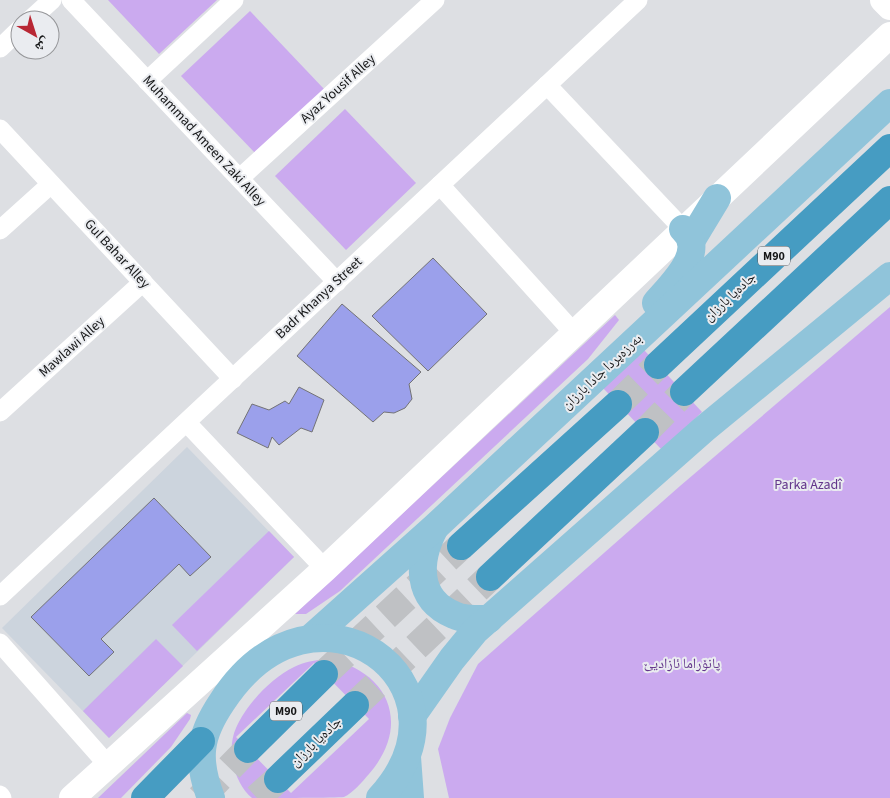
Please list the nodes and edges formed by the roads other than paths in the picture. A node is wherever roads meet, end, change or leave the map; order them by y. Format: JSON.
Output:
{"nodes":[{"id":1,"x":52,"y":0,"type":"edge"},
{"id":2,"x":71,"y":0,"type":"edge"},
{"id":3,"x":234,"y":0,"type":"edge"},
{"id":4,"x":436,"y":0,"type":"edge"},
{"id":5,"x":638,"y":0,"type":"edge"},
{"id":6,"x":883,"y":0,"type":"edge"},
{"id":7,"x":890,"y":7,"type":"edge"},
{"id":8,"x":41,"y":10,"type":"edge"},
{"id":9,"x":890,"y":35,"type":"edge"},
{"id":10,"x":10,"y":38,"type":"edge"},
{"id":11,"x":0,"y":48,"type":"edge"},
{"id":12,"x":147,"y":80,"type":"junction"},
{"id":13,"x":547,"y":85,"type":"junction"},
{"id":14,"x":890,"y":103,"type":"edge"},
{"id":15,"x":0,"y":128,"type":"edge"},
{"id":16,"x":890,"y":148,"type":"edge"},
{"id":17,"x":240,"y":178,"type":"junction"},
{"id":18,"x":51,"y":184,"type":"junction"},
{"id":19,"x":440,"y":185,"type":"junction"},
{"id":20,"x":717,"y":198,"type":"joint"},
{"id":21,"x":890,"y":200,"type":"edge"},
{"id":22,"x":0,"y":230,"type":"edge"},
{"id":23,"x":687,"y":235,"type":"junction"},
{"id":24,"x":890,"y":276,"type":"edge"},
{"id":25,"x":143,"y":282,"type":"junction"},
{"id":26,"x":337,"y":282,"type":"junction"},
{"id":27,"x":574,"y":333,"type":"junction"},
{"id":28,"x":658,"y":365,"type":"tunnel mouth"},
{"id":29,"x":606,"y":368,"type":"junction"},
{"id":30,"x":233,"y":379,"type":"junction"},
{"id":31,"x":684,"y":392,"type":"tunnel mouth"},
{"id":32,"x":618,"y":404,"type":"tunnel mouth"},
{"id":33,"x":0,"y":412,"type":"edge"},
{"id":34,"x":187,"y":423,"type":"junction"},
{"id":35,"x":645,"y":432,"type":"tunnel mouth"},
{"id":36,"x":434,"y":528,"type":"junction"},
{"id":37,"x":461,"y":546,"type":"tunnel mouth"},
{"id":38,"x":325,"y":569,"type":"junction"},
{"id":39,"x":490,"y":578,"type":"tunnel mouth"},
{"id":40,"x":0,"y":596,"type":"edge"},
{"id":41,"x":489,"y":619,"type":"junction"},
{"id":42,"x":312,"y":637,"type":"junction"},
{"id":43,"x":0,"y":643,"type":"edge"},
{"id":44,"x":324,"y":674,"type":"tunnel mouth"},
{"id":45,"x":355,"y":705,"type":"tunnel mouth"},
{"id":46,"x":412,"y":716,"type":"junction"},
{"id":47,"x":202,"y":741,"type":"junction"},
{"id":48,"x":248,"y":749,"type":"tunnel mouth"},
{"id":49,"x":407,"y":757,"type":"junction"},
{"id":50,"x":108,"y":765,"type":"junction"},
{"id":51,"x":278,"y":779,"type":"tunnel mouth"},
{"id":52,"x":72,"y":798,"type":"edge"},
{"id":53,"x":145,"y":798,"type":"edge"},
{"id":54,"x":211,"y":798,"type":"edge"},
{"id":55,"x":380,"y":798,"type":"edge"},
{"id":56,"x":410,"y":798,"type":"edge"}],
"edges":[{"from":1,"to":8,"type":"street"},
{"from":2,"to":12,"type":"street","name":"Muhammad Ameen Zaki Alley"},
{"from":3,"to":12,"type":"street"},
{"from":4,"to":17,"type":"street","name":"Ayaz Yousif Alley"},
{"from":5,"to":13,"type":"street","name":"Badr Khanya Street"},
{"from":6,"to":7,"type":"main road"},
{"from":9,"to":20,"type":"main road"},
{"from":10,"to":11,"type":"street"},
{"from":12,"to":17,"type":"street","name":"Muhammad Ameen Zaki Alley"},
{"from":13,"to":19,"type":"street","name":"Badr Khanya Street"},
{"from":13,"to":23,"type":"street"},
{"from":14,"to":29,"type":"main road","name":"بەرزەپردا جادا بارزان"},
{"from":15,"to":18,"type":"street","name":"Gul Bahar Alley"},
{"from":16,"to":28,"type":"highway","name":"جادەیا بارزان","number":"M90"},
{"from":17,"to":26,"type":"street","name":"Muhammad Ameen Zaki Alley"},
{"from":18,"to":22,"type":"street"},
{"from":18,"to":25,"type":"street","name":"Gul Bahar Alley"},
{"from":19,"to":26,"type":"street","name":"Badr Khanya Street"},
{"from":19,"to":27,"type":"street"},
{"from":20,"to":23,"type":"main road"},
{"from":21,"to":31,"type":"highway","number":"M90"},
{"from":23,"to":27,"type":"main road"},
{"from":23,"to":29,"type":"main road"},
{"from":24,"to":41,"type":"main road"},
{"from":25,"to":30,"type":"street","name":"Gul Bahar Alley"},
{"from":25,"to":33,"type":"street","name":"Mawlawi Alley"},
{"from":26,"to":30,"type":"street","name":"Badr Khanya Street"},
{"from":27,"to":38,"type":"main road"},
{"from":29,"to":36,"type":"main road","name":"بەرزەپردا جادا بارزان"},
{"from":30,"to":34,"type":"street","name":"Badr Khanya Street"},
{"from":32,"to":37,"type":"highway"},
{"from":34,"to":38,"type":"street"},
{"from":34,"to":40,"type":"street","name":"Badr Khanya Street"},
{"from":35,"to":39,"type":"highway"},
{"from":36,"to":41,"type":"main road"},
{"from":36,"to":42,"type":"main road","name":"بەرزەپردا جادا بارزان"},
{"from":38,"to":50,"type":"main road"},
{"from":41,"to":46,"type":"main road"},
{"from":42,"to":46,"type":"main road"},
{"from":42,"to":47,"type":"main road"},
{"from":43,"to":50,"type":"street"},
{"from":44,"to":48,"type":"highway","number":"M90"},
{"from":45,"to":51,"type":"highway","name":"جادەیا بارزان"},
{"from":46,"to":49,"type":"main road"},
{"from":47,"to":53,"type":"highway"},
{"from":47,"to":54,"type":"main road"},
{"from":49,"to":55,"type":"main road"},
{"from":49,"to":56,"type":"main road"},
{"from":50,"to":52,"type":"main road"}]}
